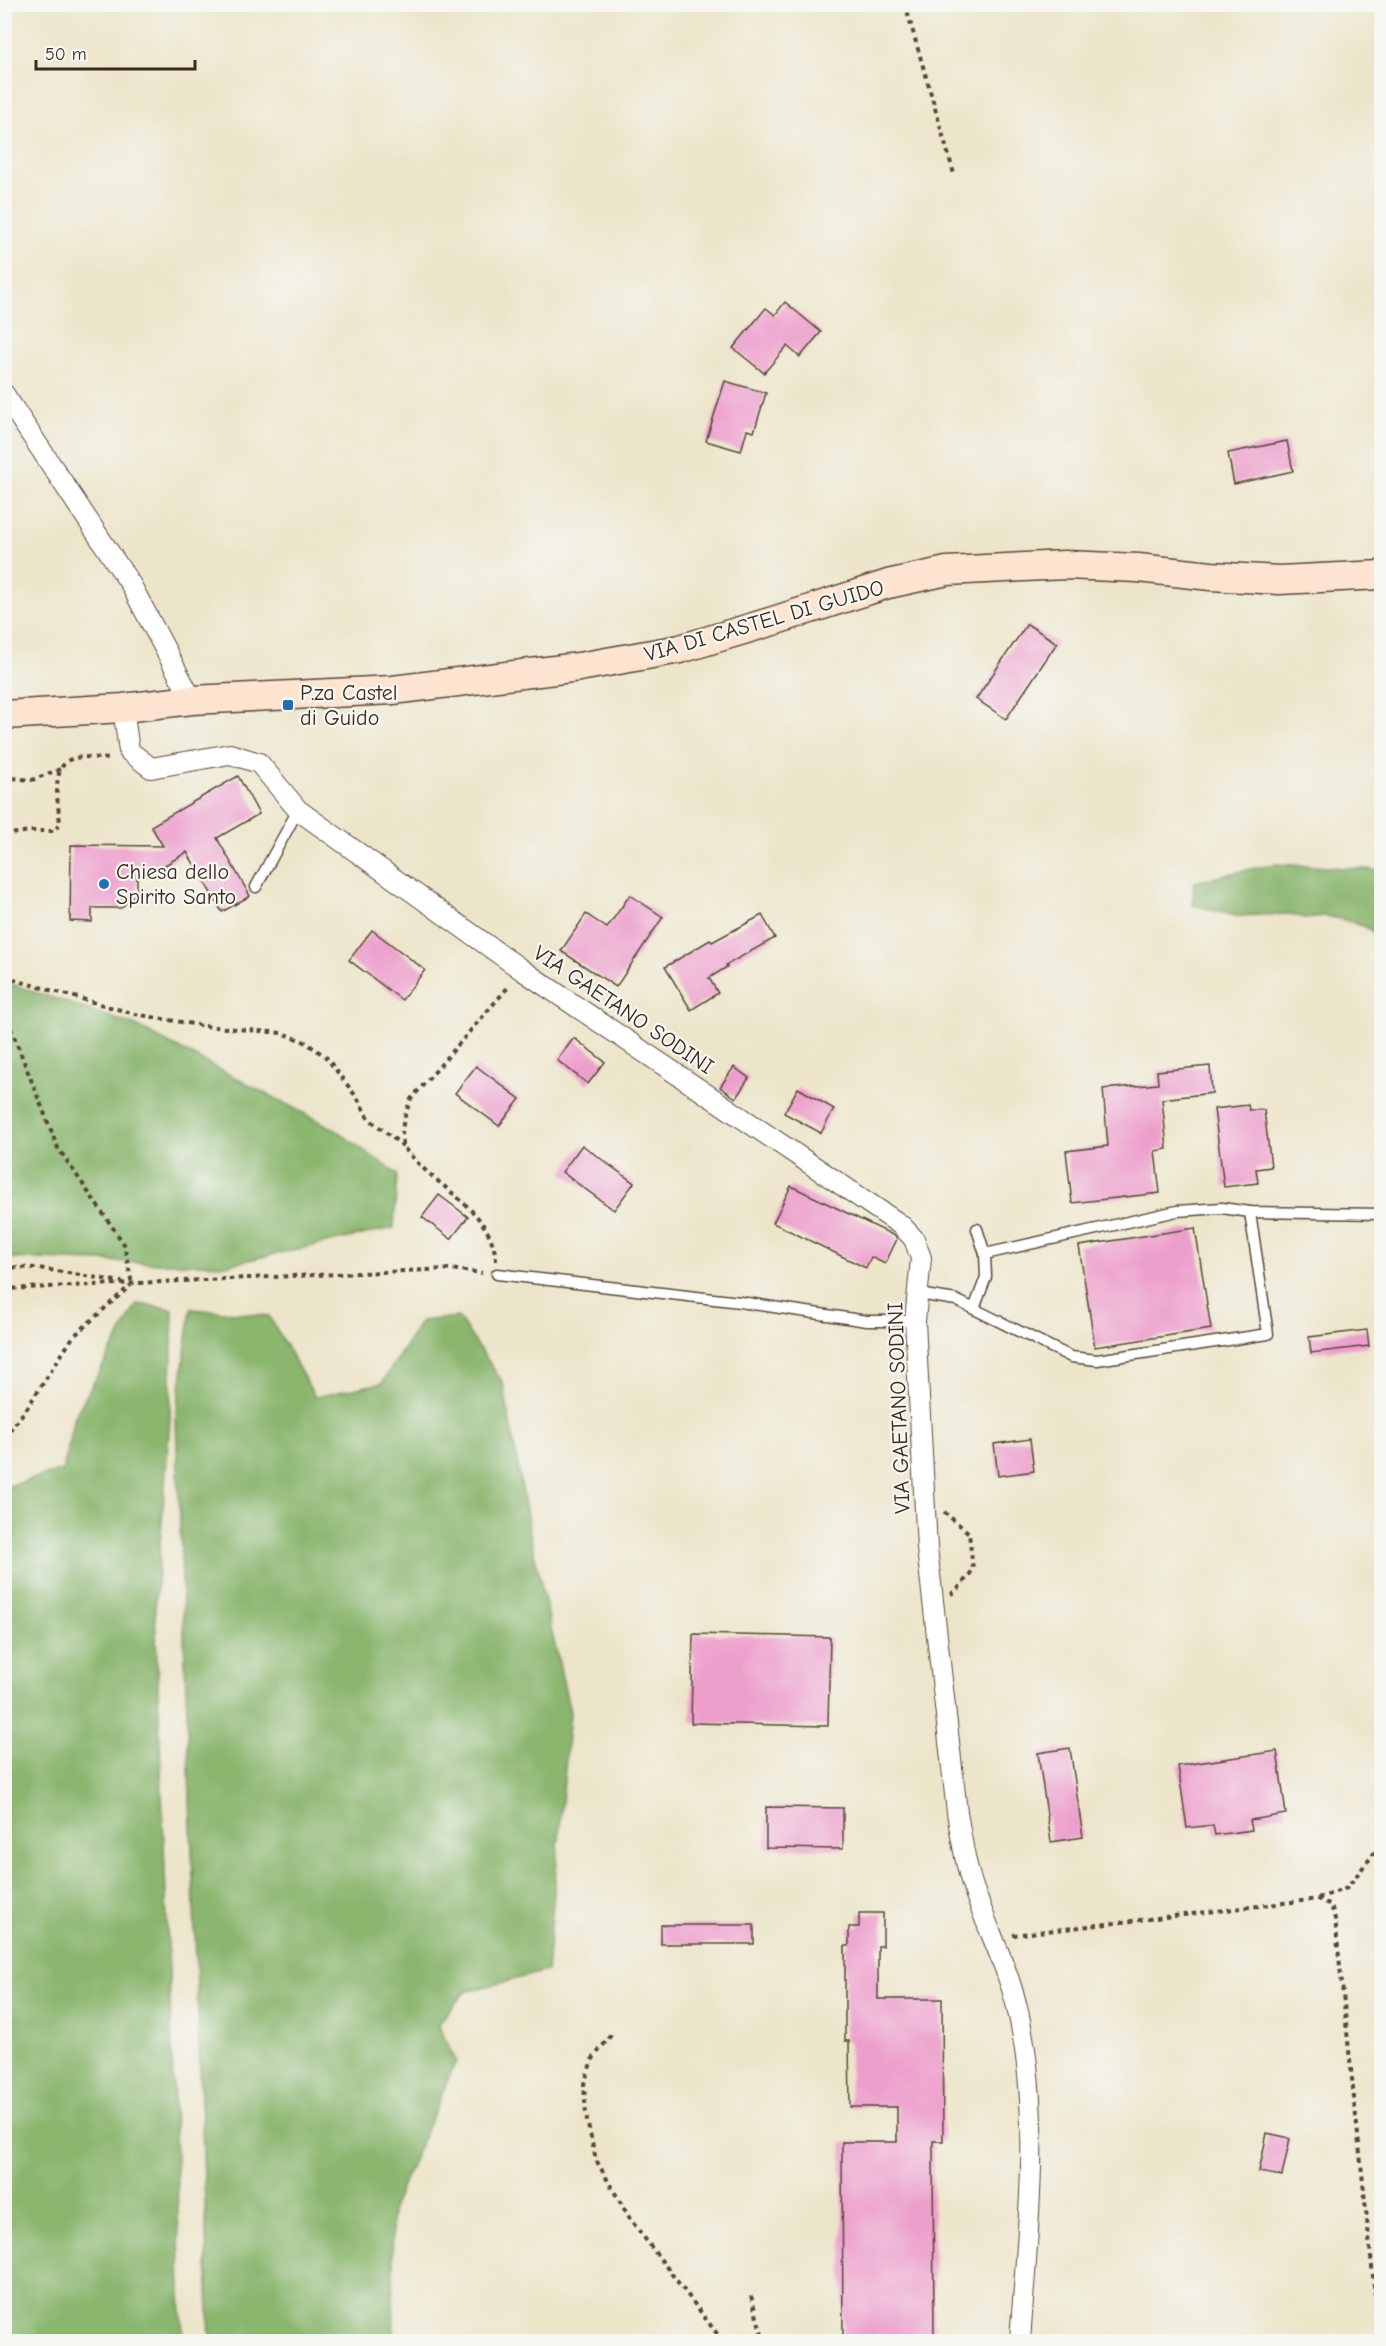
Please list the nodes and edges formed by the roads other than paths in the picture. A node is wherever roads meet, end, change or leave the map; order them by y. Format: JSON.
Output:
{"nodes":[{"id":1,"x":4,"y":394,"type":"edge"},
{"id":2,"x":1382,"y":576,"type":"edge"},
{"id":3,"x":192,"y":700,"type":"junction"},
{"id":4,"x":123,"y":708,"type":"junction"},
{"id":5,"x":4,"y":715,"type":"edge"},
{"id":6,"x":298,"y":810,"type":"junction"},
{"id":7,"x":256,"y":887,"type":"dead end"},
{"id":8,"x":1250,"y":1212,"type":"junction"},
{"id":9,"x":1382,"y":1214,"type":"edge"},
{"id":10,"x":977,"y":1229,"type":"dead end"},
{"id":11,"x":985,"y":1254,"type":"junction"},
{"id":12,"x":497,"y":1274,"type":"road end"},
{"id":13,"x":918,"y":1294,"type":"junction"},
{"id":14,"x":974,"y":1309,"type":"junction"},
{"id":15,"x":915,"y":1320,"type":"junction"},
{"id":16,"x":1020,"y":2342,"type":"edge"}],
"edges":[{"from":1,"to":3,"type":"street"},
{"from":2,"to":3,"type":"street","name":"VIA DI CASTEL DI GUIDO"},
{"from":3,"to":4,"type":"street","name":"VIA DI CASTEL DI GUIDO"},
{"from":4,"to":5,"type":"street","name":"VIA DI CASTEL DI GUIDO"},
{"from":4,"to":6,"type":"street","name":"VIA GAETANO SODINI"},
{"from":6,"to":7,"type":"lane"},
{"from":6,"to":13,"type":"street","name":"VIA GAETANO SODINI"},
{"from":8,"to":9,"type":"lane"},
{"from":8,"to":11,"type":"lane"},
{"from":8,"to":14,"type":"lane"},
{"from":10,"to":11,"type":"lane"},
{"from":11,"to":14,"type":"lane"},
{"from":12,"to":15,"type":"lane"},
{"from":13,"to":14,"type":"lane"},
{"from":13,"to":15,"type":"street","name":"VIA GAETANO SODINI"},
{"from":15,"to":16,"type":"street","name":"VIA GAETANO SODINI"}]}
